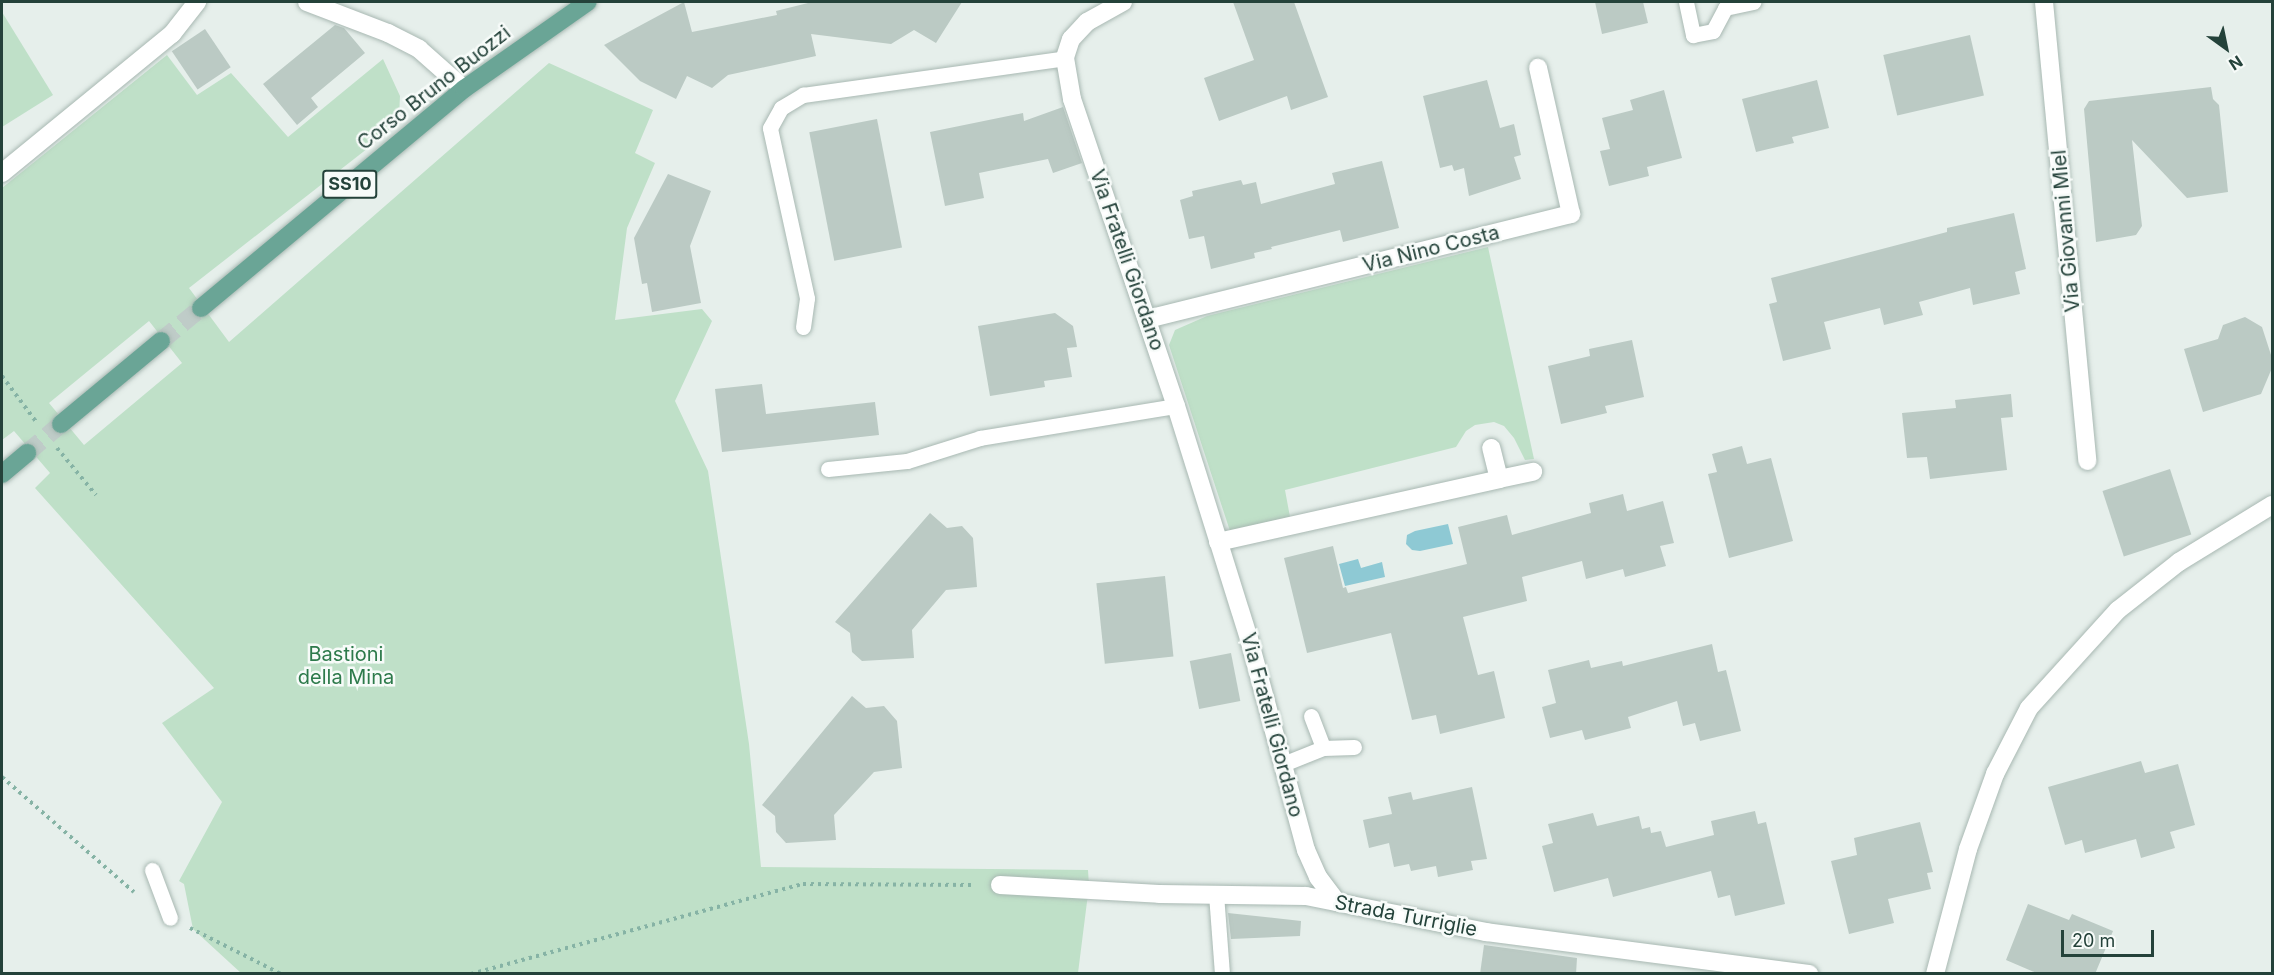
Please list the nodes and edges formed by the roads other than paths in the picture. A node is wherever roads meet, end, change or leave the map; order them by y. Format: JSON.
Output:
{"nodes":[{"id":1,"x":197,"y":2,"type":"edge"},
{"id":2,"x":307,"y":2,"type":"edge"},
{"id":3,"x":588,"y":2,"type":"edge"},
{"id":4,"x":1123,"y":2,"type":"edge"},
{"id":5,"x":1686,"y":2,"type":"edge"},
{"id":6,"x":1753,"y":2,"type":"edge"},
{"id":7,"x":2044,"y":2,"type":"edge"},
{"id":8,"x":1065,"y":58,"type":"junction"},
{"id":9,"x":1538,"y":68,"type":"dead end"},
{"id":10,"x":464,"y":89,"type":"junction"},
{"id":11,"x":2,"y":173,"type":"edge"},
{"id":12,"x":201,"y":308,"type":"tunnel mouth"},
{"id":13,"x":1147,"y":319,"type":"junction"},
{"id":14,"x":803,"y":327,"type":"dead end"},
{"id":15,"x":161,"y":341,"type":"tunnel mouth"},
{"id":16,"x":1176,"y":406,"type":"junction"},
{"id":17,"x":61,"y":424,"type":"tunnel mouth"},
{"id":18,"x":1491,"y":448,"type":"dead end"},
{"id":19,"x":27,"y":453,"type":"tunnel mouth"},
{"id":20,"x":2087,"y":461,"type":"dead end"},
{"id":21,"x":828,"y":469,"type":"dead end"},
{"id":22,"x":1533,"y":472,"type":"dead end"},
{"id":23,"x":2,"y":474,"type":"edge"},
{"id":24,"x":1498,"y":479,"type":"junction"},
{"id":25,"x":2272,"y":505,"type":"edge"},
{"id":26,"x":1218,"y":542,"type":"junction"},
{"id":27,"x":1311,"y":716,"type":"dead end"},
{"id":28,"x":1354,"y":747,"type":"dead end"},
{"id":29,"x":1323,"y":748,"type":"junction"},
{"id":30,"x":1283,"y":765,"type":"junction"},
{"id":31,"x":152,"y":870,"type":"dead end"},
{"id":32,"x":1000,"y":885,"type":"road end"},
{"id":33,"x":1216,"y":894,"type":"junction"},
{"id":34,"x":1337,"y":902,"type":"junction"},
{"id":35,"x":170,"y":918,"type":"dead end"},
{"id":36,"x":1222,"y":974,"type":"edge"},
{"id":37,"x":1809,"y":974,"type":"edge"},
{"id":38,"x":1935,"y":974,"type":"edge"}],
"edges":[{"from":1,"to":11,"type":"street"},
{"from":2,"to":10,"type":"street"},
{"from":3,"to":10,"type":"main road","name":"Corso Bruno Buozzi","number":"SS10"},
{"from":4,"to":8,"type":"street"},
{"from":5,"to":6,"type":"lane"},
{"from":7,"to":20,"type":"street","name":"Via Giovanni Miel"},
{"from":8,"to":13,"type":"street","name":"Via Fratelli Giordano"},
{"from":8,"to":14,"type":"lane"},
{"from":9,"to":13,"type":"street","name":"Via Nino Costa"},
{"from":10,"to":12,"type":"main road","name":"Corso Bruno Buozzi","number":"SS10"},
{"from":13,"to":16,"type":"street","name":"Via Fratelli Giordano"},
{"from":15,"to":17,"type":"main road"},
{"from":16,"to":21,"type":"lane"},
{"from":16,"to":26,"type":"street","name":"Via Fratelli Giordano"},
{"from":18,"to":24,"type":"street"},
{"from":19,"to":23,"type":"main road"},
{"from":22,"to":24,"type":"street"},
{"from":24,"to":26,"type":"street"},
{"from":25,"to":38,"type":"street"},
{"from":26,"to":30,"type":"street","name":"Via Fratelli Giordano"},
{"from":27,"to":29,"type":"lane"},
{"from":28,"to":29,"type":"lane"},
{"from":29,"to":30,"type":"lane"},
{"from":30,"to":34,"type":"street","name":"Via Fratelli Giordano"},
{"from":31,"to":35,"type":"lane"},
{"from":32,"to":33,"type":"street","name":"Strada Turriglie"},
{"from":33,"to":34,"type":"street","name":"Strada Turriglie"},
{"from":33,"to":36,"type":"lane"},
{"from":34,"to":37,"type":"street","name":"Strada Turriglie"}]}
